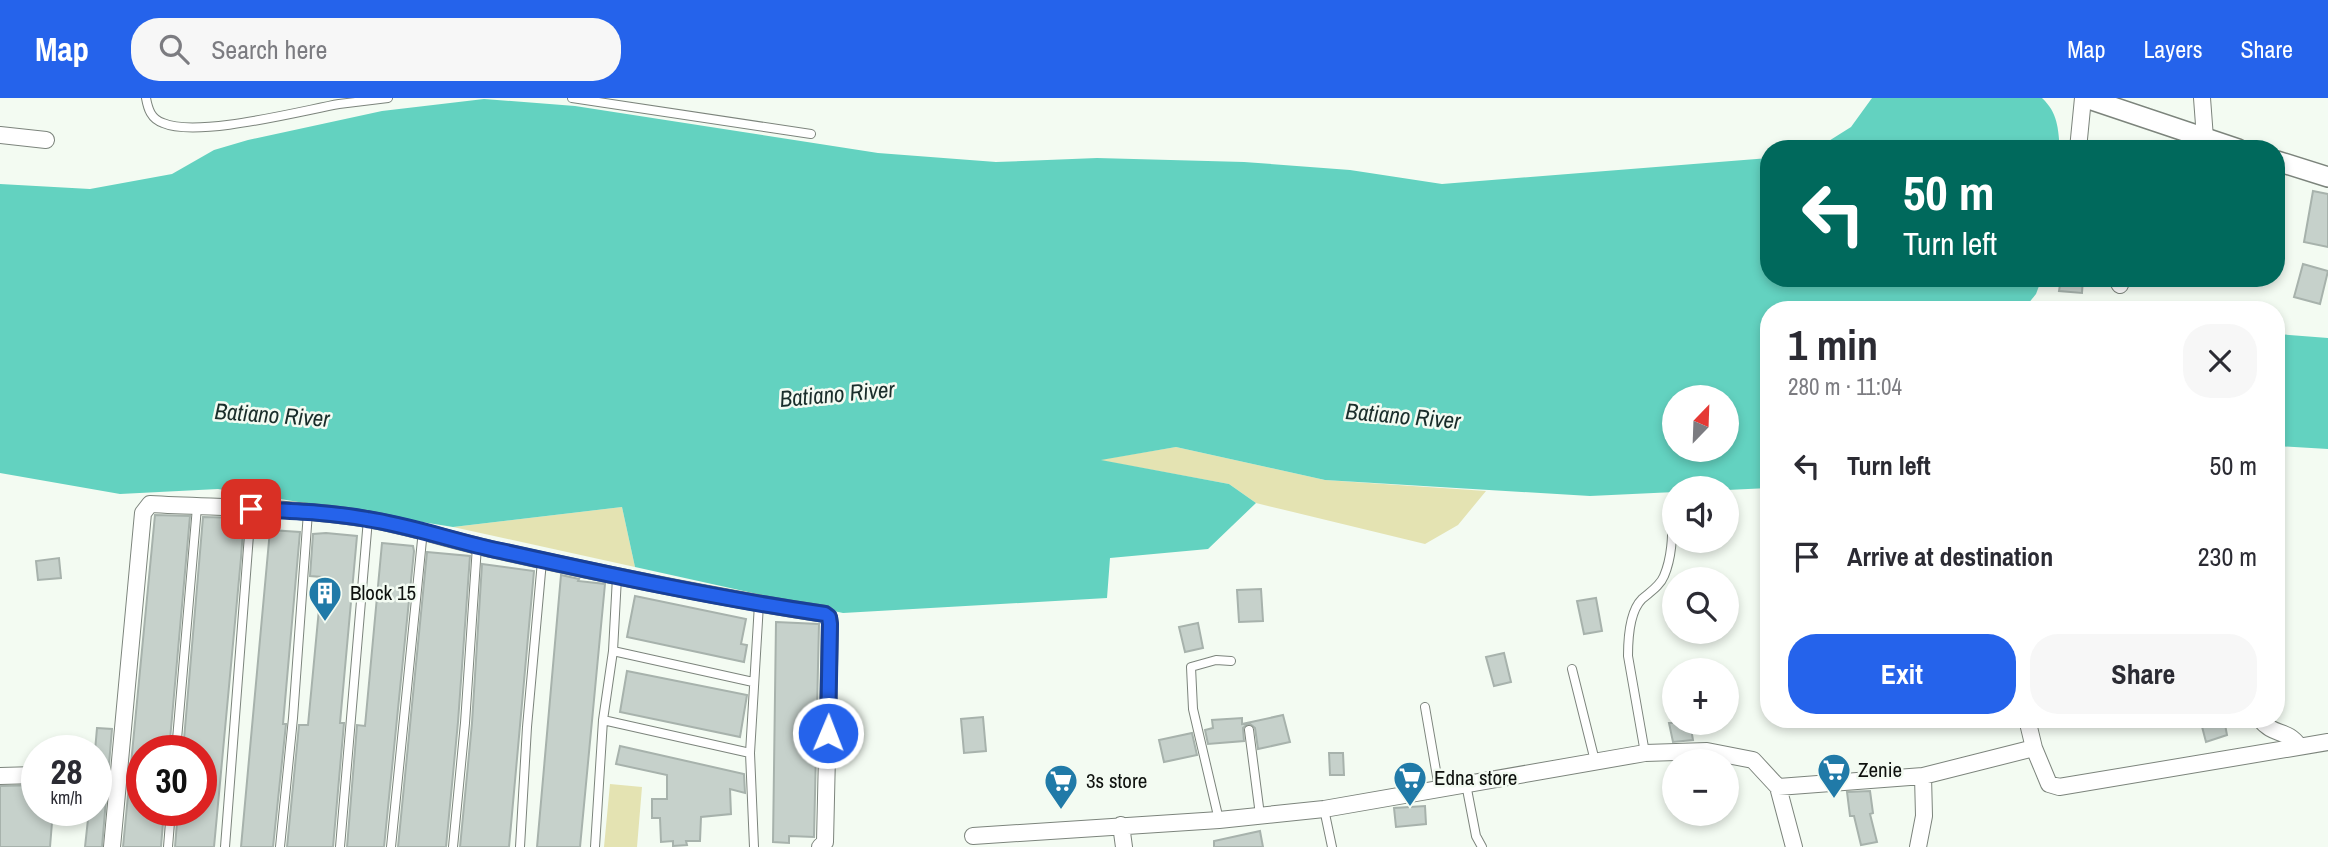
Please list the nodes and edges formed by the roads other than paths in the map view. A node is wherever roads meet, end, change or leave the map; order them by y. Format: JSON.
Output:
{"nodes":[{"id":1,"x":146,"y":98,"type":"edge"},
{"id":2,"x":388,"y":98,"type":"edge"},
{"id":3,"x":572,"y":98,"type":"edge"},
{"id":4,"x":2085,"y":98,"type":"edge"},
{"id":5,"x":2202,"y":98,"type":"edge"},
{"id":6,"x":811,"y":134,"type":"dead end"},
{"id":7,"x":0,"y":135,"type":"edge"},
{"id":8,"x":2204,"y":138,"type":"junction"},
{"id":9,"x":46,"y":140,"type":"dead end"},
{"id":10,"x":2079,"y":140,"type":"edge"},
{"id":11,"x":2210,"y":140,"type":"edge"},
{"id":12,"x":2285,"y":164,"type":"edge"},
{"id":13,"x":2328,"y":177,"type":"edge"},
{"id":14,"x":197,"y":507,"type":"junction"},
{"id":15,"x":251,"y":509,"type":"junction"},
{"id":16,"x":308,"y":512,"type":"junction"},
{"id":17,"x":368,"y":519,"type":"junction"},
{"id":18,"x":423,"y":530,"type":"junction"},
{"id":19,"x":477,"y":546,"type":"junction"},
{"id":20,"x":1670,"y":553,"type":"edge"},
{"id":21,"x":542,"y":561,"type":"junction"},
{"id":22,"x":617,"y":577,"type":"junction"},
{"id":23,"x":759,"y":604,"type":"junction"},
{"id":24,"x":613,"y":651,"type":"junction"},
{"id":25,"x":1231,"y":662,"type":"dead end"},
{"id":26,"x":1572,"y":669,"type":"dead end"},
{"id":27,"x":753,"y":682,"type":"junction"},
{"id":28,"x":1424,"y":707,"type":"dead end"},
{"id":29,"x":603,"y":720,"type":"junction"},
{"id":30,"x":2028,"y":728,"type":"edge"},
{"id":31,"x":2268,"y":728,"type":"edge"},
{"id":32,"x":1249,"y":730,"type":"dead end"},
{"id":33,"x":177,"y":735,"type":"edge"},
{"id":34,"x":2328,"y":742,"type":"edge"},
{"id":35,"x":2299,"y":746,"type":"junction"},
{"id":36,"x":2034,"y":748,"type":"junction"},
{"id":37,"x":1646,"y":752,"type":"junction"},
{"id":38,"x":750,"y":753,"type":"junction"},
{"id":39,"x":1595,"y":761,"type":"junction"},
{"id":40,"x":21,"y":775,"type":"edge"},
{"id":41,"x":0,"y":776,"type":"edge"},
{"id":42,"x":1923,"y":776,"type":"junction"},
{"id":43,"x":1466,"y":784,"type":"junction"},
{"id":44,"x":1439,"y":788,"type":"junction"},
{"id":45,"x":1778,"y":788,"type":"junction"},
{"id":46,"x":1324,"y":809,"type":"junction"},
{"id":47,"x":1260,"y":815,"type":"junction"},
{"id":48,"x":1219,"y":820,"type":"junction"},
{"id":49,"x":1121,"y":825,"type":"junction"},
{"id":50,"x":170,"y":826,"type":"edge"},
{"id":51,"x":973,"y":836,"type":"dead end"},
{"id":52,"x":112,"y":847,"type":"edge"},
{"id":53,"x":168,"y":847,"type":"edge"},
{"id":54,"x":225,"y":847,"type":"edge"},
{"id":55,"x":281,"y":847,"type":"edge"},
{"id":56,"x":340,"y":847,"type":"edge"},
{"id":57,"x":391,"y":847,"type":"edge"},
{"id":58,"x":453,"y":847,"type":"edge"},
{"id":59,"x":520,"y":847,"type":"edge"},
{"id":60,"x":595,"y":847,"type":"edge"},
{"id":61,"x":754,"y":847,"type":"edge"},
{"id":62,"x":820,"y":847,"type":"edge"},
{"id":63,"x":1124,"y":847,"type":"edge"},
{"id":64,"x":1332,"y":847,"type":"edge"},
{"id":65,"x":1482,"y":847,"type":"edge"},
{"id":66,"x":1794,"y":847,"type":"edge"},
{"id":67,"x":1918,"y":847,"type":"edge"}],
"edges":[{"from":1,"to":2,"type":"lane"},
{"from":3,"to":6,"type":"lane"},
{"from":4,"to":8,"type":"street"},
{"from":4,"to":10,"type":"street"},
{"from":5,"to":8,"type":"street"},
{"from":7,"to":9,"type":"street"},
{"from":8,"to":11,"type":"street"},
{"from":12,"to":13,"type":"street"},
{"from":14,"to":15,"type":"street"},
{"from":14,"to":33,"type":"lane"},
{"from":14,"to":52,"type":"street"},
{"from":15,"to":16,"type":"street"},
{"from":15,"to":54,"type":"lane"},
{"from":16,"to":17,"type":"street"},
{"from":16,"to":55,"type":"lane"},
{"from":17,"to":18,"type":"street"},
{"from":17,"to":56,"type":"lane"},
{"from":18,"to":19,"type":"street"},
{"from":18,"to":57,"type":"lane"},
{"from":19,"to":21,"type":"street"},
{"from":19,"to":58,"type":"lane"},
{"from":20,"to":37,"type":"lane"},
{"from":21,"to":22,"type":"street"},
{"from":21,"to":59,"type":"lane"},
{"from":22,"to":23,"type":"street"},
{"from":22,"to":24,"type":"lane"},
{"from":23,"to":27,"type":"lane"},
{"from":23,"to":62,"type":"street"},
{"from":24,"to":27,"type":"lane"},
{"from":24,"to":29,"type":"lane"},
{"from":25,"to":48,"type":"lane"},
{"from":26,"to":39,"type":"lane"},
{"from":27,"to":38,"type":"lane"},
{"from":28,"to":44,"type":"lane"},
{"from":29,"to":38,"type":"lane"},
{"from":29,"to":60,"type":"lane"},
{"from":30,"to":36,"type":"street"},
{"from":31,"to":35,"type":"street"},
{"from":32,"to":47,"type":"lane"},
{"from":34,"to":35,"type":"street"},
{"from":35,"to":36,"type":"street"},
{"from":36,"to":42,"type":"street"},
{"from":37,"to":39,"type":"street"},
{"from":37,"to":45,"type":"street"},
{"from":38,"to":61,"type":"lane"},
{"from":39,"to":43,"type":"street"},
{"from":40,"to":41,"type":"street"},
{"from":42,"to":45,"type":"street"},
{"from":42,"to":67,"type":"street"},
{"from":43,"to":44,"type":"street"},
{"from":43,"to":65,"type":"lane"},
{"from":44,"to":46,"type":"street"},
{"from":45,"to":66,"type":"street"},
{"from":46,"to":47,"type":"street"},
{"from":46,"to":64,"type":"lane"},
{"from":47,"to":48,"type":"street"},
{"from":48,"to":49,"type":"street"},
{"from":49,"to":51,"type":"street"},
{"from":49,"to":63,"type":"street"},
{"from":50,"to":53,"type":"lane"}]}
